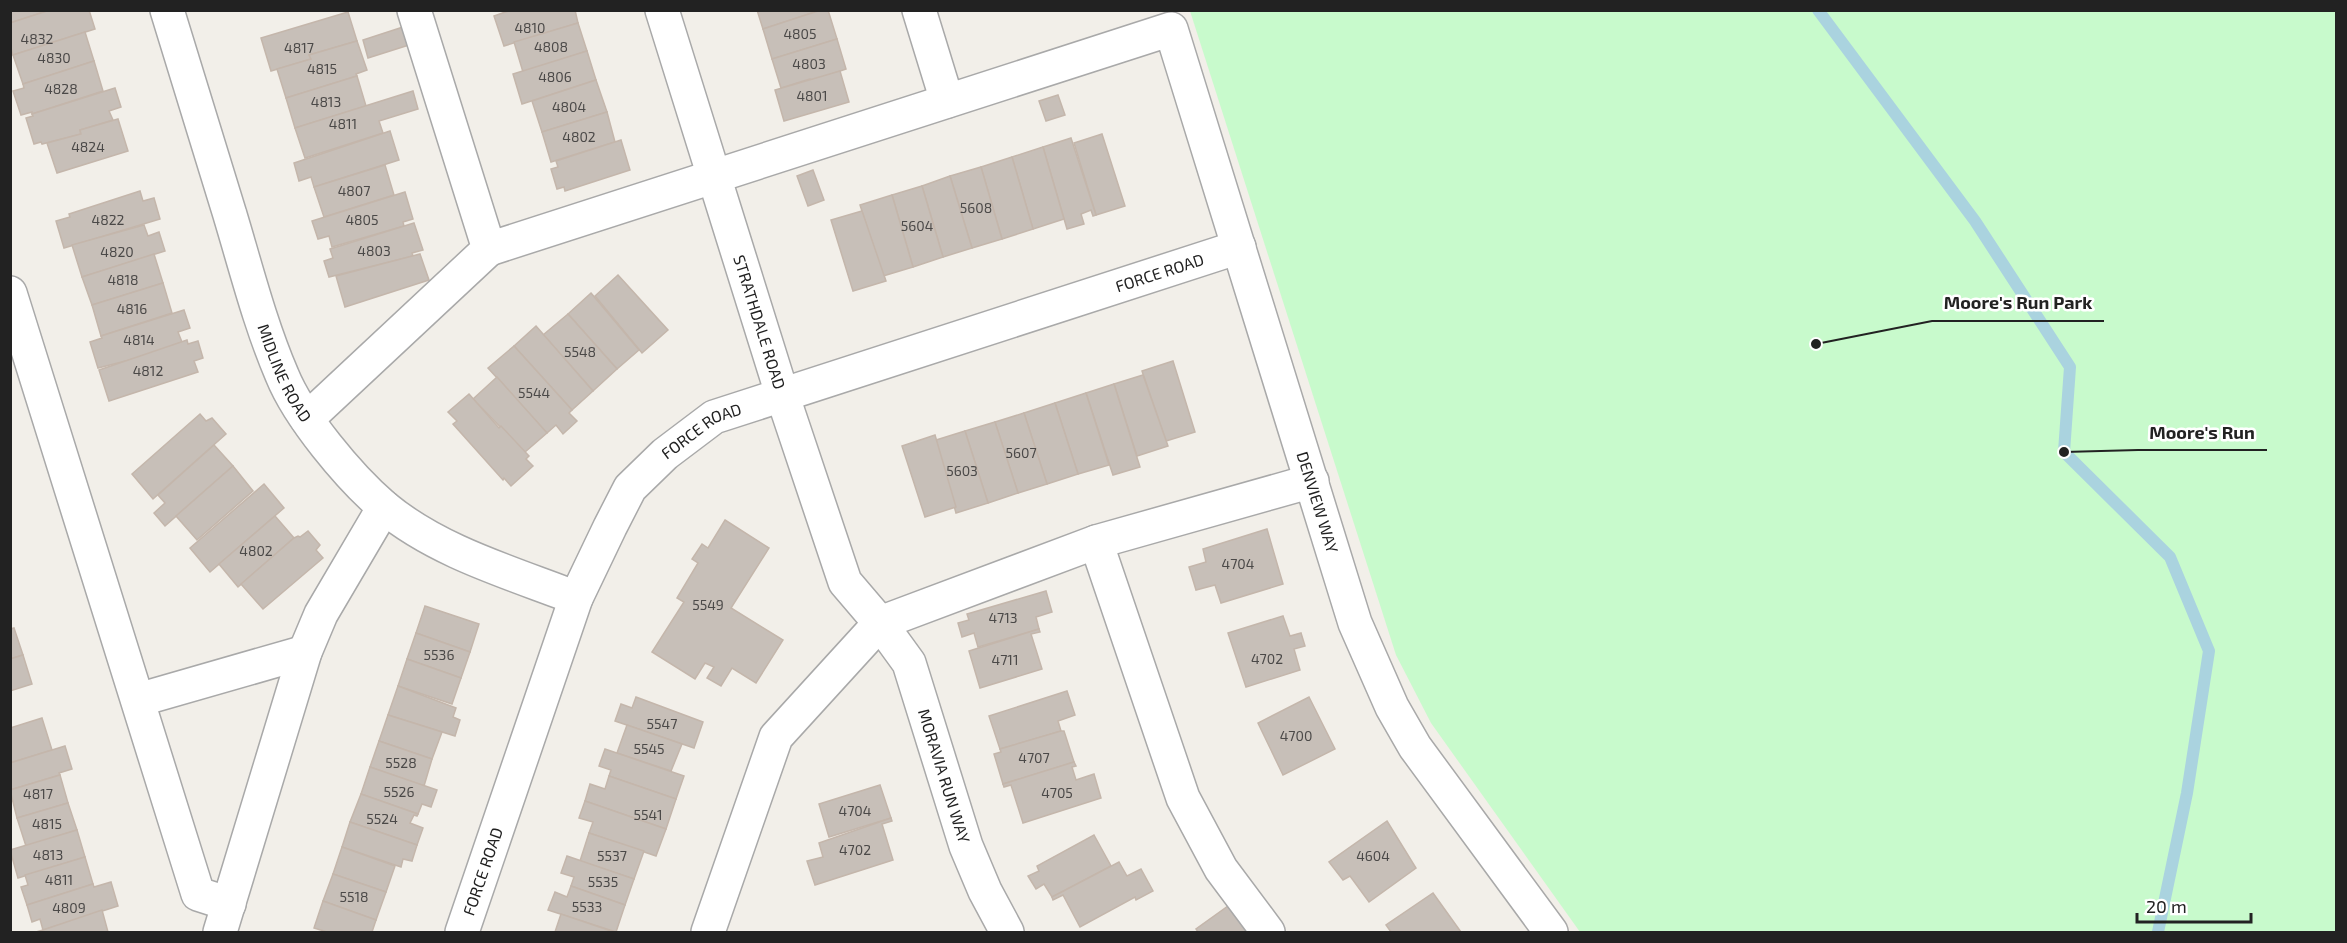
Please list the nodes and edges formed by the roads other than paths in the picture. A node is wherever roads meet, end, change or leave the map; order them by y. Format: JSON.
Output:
{"nodes":[{"id":1,"x":168,"y":10,"type":"edge"},
{"id":2,"x":414,"y":10,"type":"edge"},
{"id":3,"x":662,"y":10,"type":"edge"},
{"id":4,"x":919,"y":10,"type":"edge"},
{"id":5,"x":947,"y":101,"type":"junction"},
{"id":6,"x":714,"y":176,"type":"junction"},
{"id":7,"x":1239,"y":247,"type":"junction"},
{"id":8,"x":489,"y":249,"type":"junction"},
{"id":9,"x":10,"y":293,"type":"edge"},
{"id":10,"x":782,"y":394,"type":"junction"},
{"id":11,"x":307,"y":419,"type":"junction"},
{"id":12,"x":1312,"y":481,"type":"junction"},
{"id":13,"x":384,"y":507,"type":"junction"},
{"id":14,"x":1096,"y":542,"type":"junction"},
{"id":15,"x":576,"y":598,"type":"junction"},
{"id":16,"x":879,"y":622,"type":"junction"},
{"id":17,"x":305,"y":652,"type":"junction"},
{"id":18,"x":138,"y":700,"type":"junction"},
{"id":19,"x":225,"y":918,"type":"edge"},
{"id":20,"x":462,"y":933,"type":"edge"},
{"id":21,"x":708,"y":933,"type":"edge"},
{"id":22,"x":1007,"y":933,"type":"edge"},
{"id":23,"x":1268,"y":933,"type":"edge"},
{"id":24,"x":1551,"y":933,"type":"edge"}],
"edges":[{"from":1,"to":11,"type":"street","name":"MIDLINE ROAD"},
{"from":2,"to":8,"type":"street"},
{"from":3,"to":6,"type":"street","name":"STRATHDALE ROAD"},
{"from":4,"to":5,"type":"street"},
{"from":5,"to":6,"type":"street"},
{"from":5,"to":7,"type":"street","name":"DENVIEW WAY"},
{"from":6,"to":8,"type":"street"},
{"from":6,"to":10,"type":"street","name":"STRATHDALE ROAD"},
{"from":7,"to":10,"type":"street","name":"FORCE ROAD"},
{"from":7,"to":12,"type":"street","name":"DENVIEW WAY"},
{"from":8,"to":11,"type":"street"},
{"from":9,"to":18,"type":"street"},
{"from":10,"to":15,"type":"street","name":"FORCE ROAD"},
{"from":10,"to":16,"type":"street","name":"STRATHDALE ROAD"},
{"from":11,"to":13,"type":"street","name":"MIDLINE ROAD"},
{"from":12,"to":14,"type":"street"},
{"from":12,"to":24,"type":"street","name":"DENVIEW WAY"},
{"from":13,"to":15,"type":"street","name":"MIDLINE ROAD"},
{"from":13,"to":17,"type":"street"},
{"from":14,"to":16,"type":"street"},
{"from":14,"to":23,"type":"street"},
{"from":15,"to":20,"type":"street","name":"FORCE ROAD"},
{"from":16,"to":21,"type":"street"},
{"from":16,"to":22,"type":"street","name":"MORAVIA RUN WAY"},
{"from":17,"to":18,"type":"street"},
{"from":17,"to":19,"type":"street"},
{"from":18,"to":19,"type":"street"}]}
